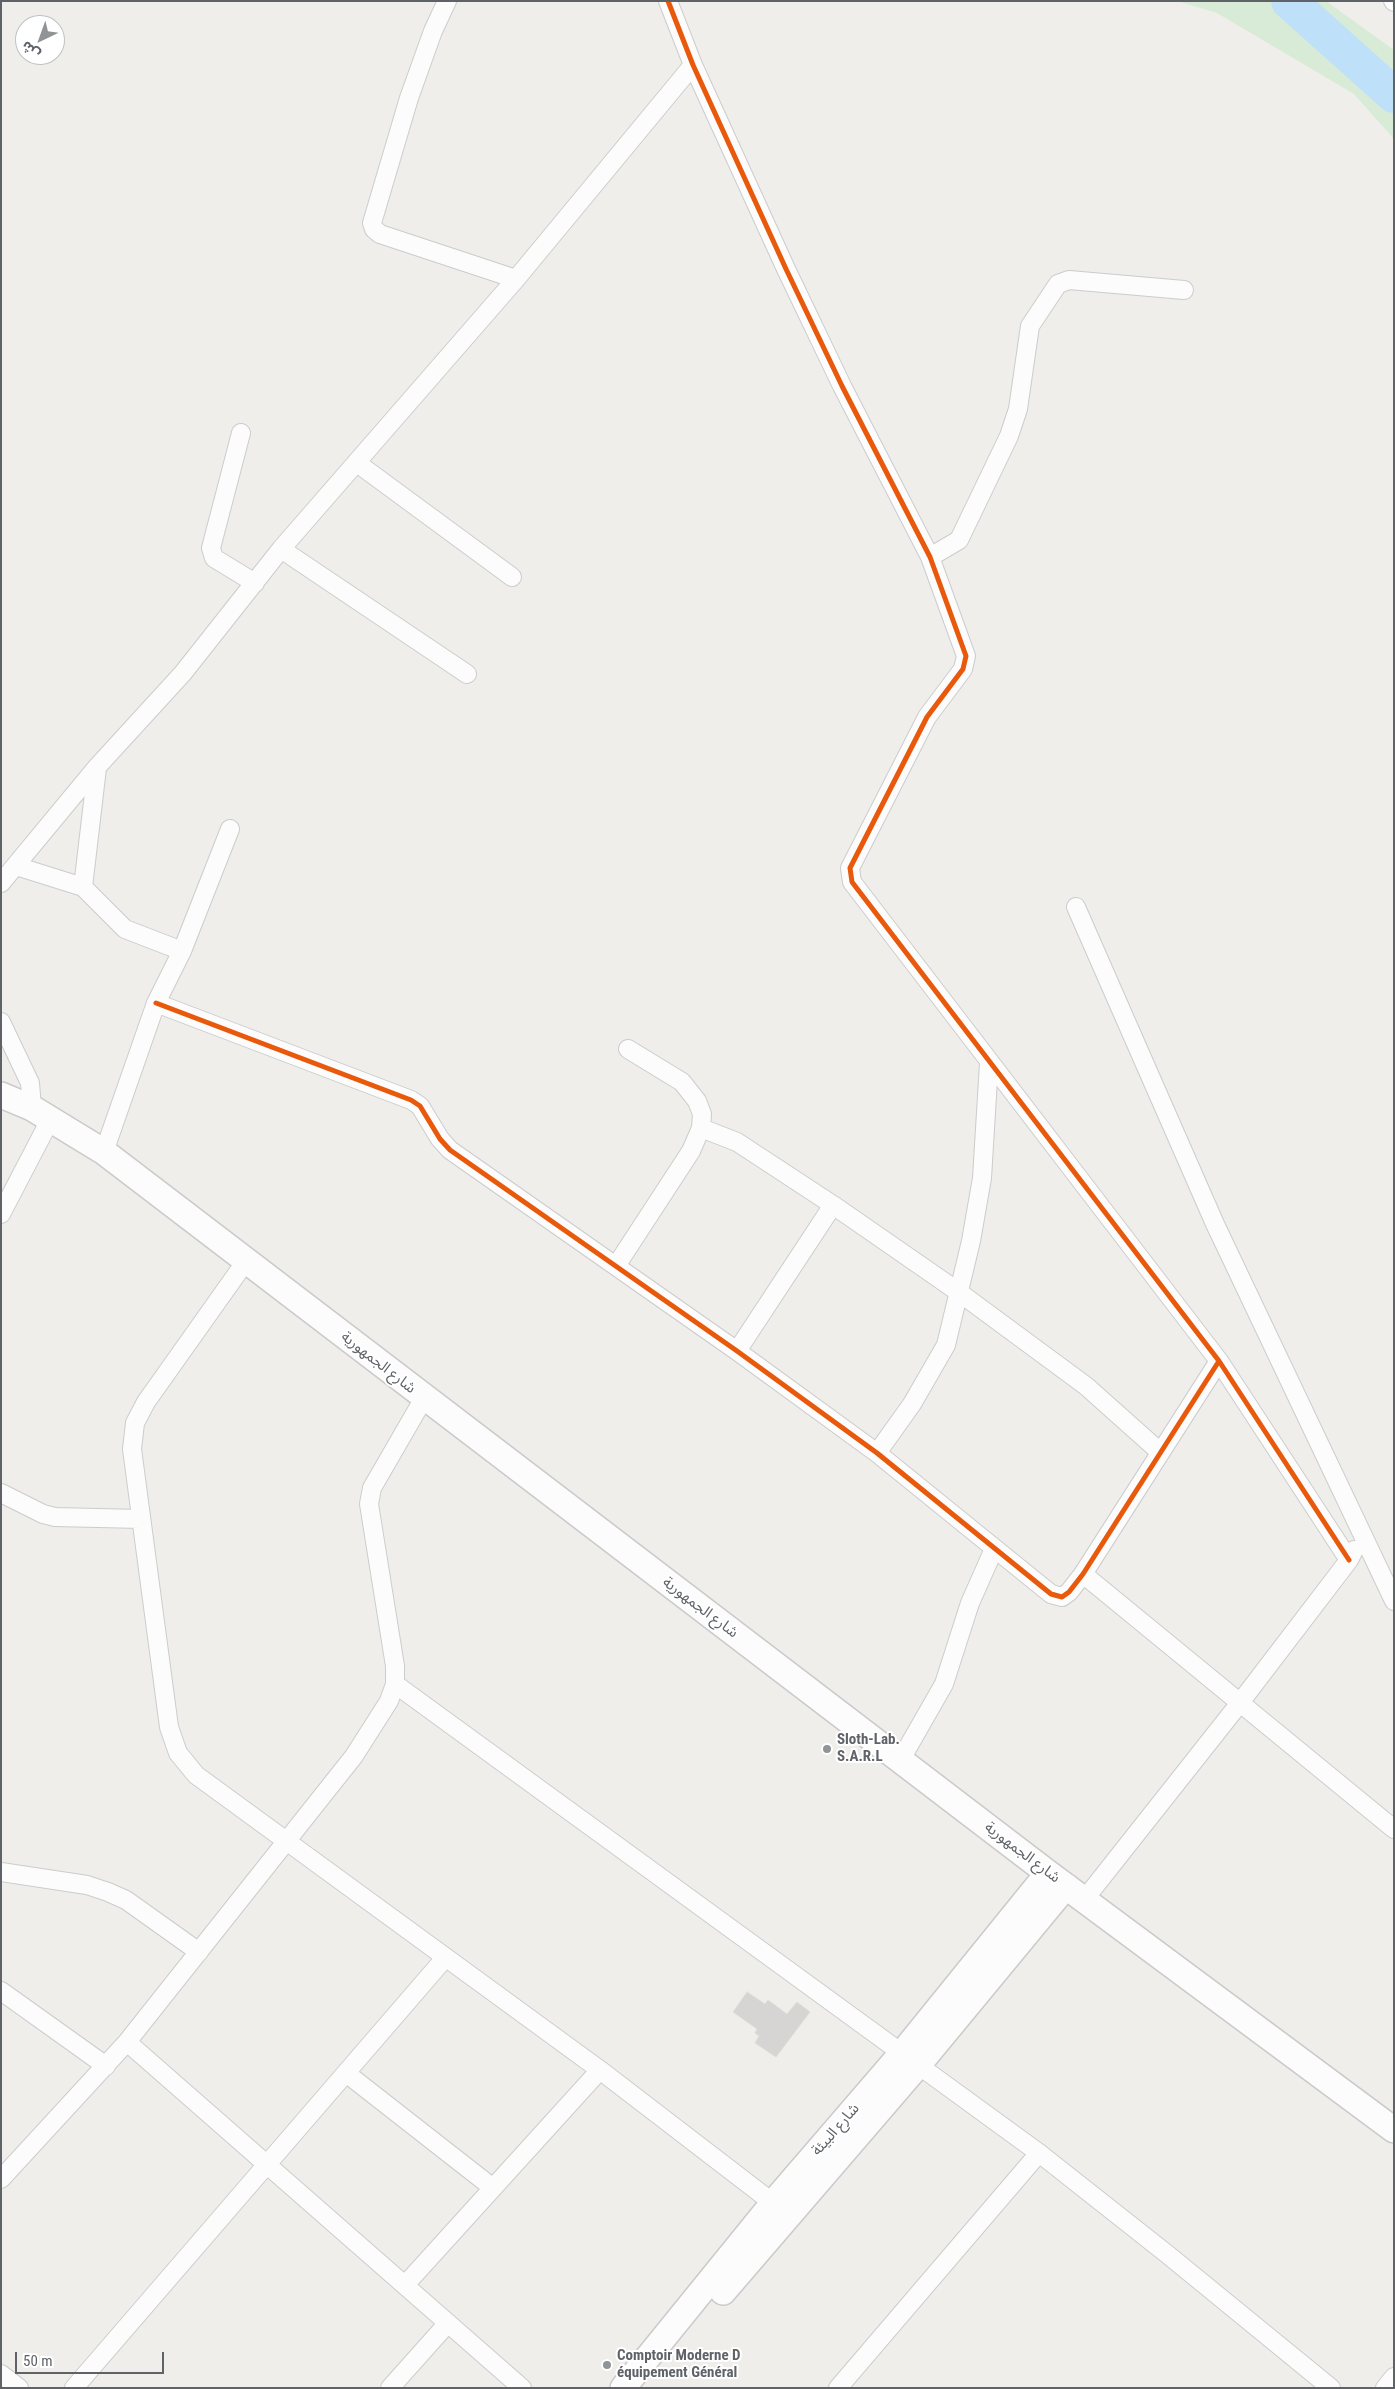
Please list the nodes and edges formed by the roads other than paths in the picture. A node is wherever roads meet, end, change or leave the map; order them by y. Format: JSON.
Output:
{"nodes":[{"id":1,"x":447,"y":1,"type":"edge"},
{"id":2,"x":668,"y":1,"type":"edge"},
{"id":3,"x":692,"y":65,"type":"junction"},
{"id":4,"x":516,"y":279,"type":"junction"},
{"id":5,"x":1184,"y":290,"type":"dead end"},
{"id":6,"x":242,"y":433,"type":"dead end"},
{"id":7,"x":356,"y":464,"type":"junction"},
{"id":8,"x":281,"y":549,"type":"junction"},
{"id":9,"x":930,"y":558,"type":"junction"},
{"id":10,"x":512,"y":577,"type":"dead end"},
{"id":11,"x":255,"y":583,"type":"junction"},
{"id":12,"x":467,"y":674,"type":"dead end"},
{"id":13,"x":97,"y":767,"type":"junction"},
{"id":14,"x":230,"y":829,"type":"dead end"},
{"id":15,"x":16,"y":866,"type":"junction"},
{"id":16,"x":1,"y":883,"type":"edge"},
{"id":17,"x":83,"y":886,"type":"junction"},
{"id":18,"x":1076,"y":907,"type":"dead end"},
{"id":19,"x":182,"y":951,"type":"junction"},
{"id":20,"x":156,"y":1003,"type":"junction"},
{"id":21,"x":1,"y":1022,"type":"edge"},
{"id":22,"x":628,"y":1049,"type":"dead end"},
{"id":23,"x":990,"y":1063,"type":"junction"},
{"id":24,"x":1,"y":1095,"type":"edge"},
{"id":25,"x":41,"y":1114,"type":"junction"},
{"id":26,"x":701,"y":1128,"type":"junction"},
{"id":27,"x":104,"y":1152,"type":"junction"},
{"id":28,"x":833,"y":1205,"type":"junction"},
{"id":29,"x":1,"y":1214,"type":"edge"},
{"id":30,"x":246,"y":1261,"type":"junction"},
{"id":31,"x":616,"y":1266,"type":"junction"},
{"id":32,"x":960,"y":1293,"type":"junction"},
{"id":33,"x":737,"y":1350,"type":"junction"},
{"id":34,"x":1219,"y":1361,"type":"junction"},
{"id":35,"x":424,"y":1398,"type":"junction"},
{"id":36,"x":1160,"y":1452,"type":"junction"},
{"id":37,"x":877,"y":1453,"type":"junction"},
{"id":38,"x":1,"y":1493,"type":"edge"},
{"id":39,"x":141,"y":1518,"type":"junction"},
{"id":40,"x":1362,"y":1534,"type":"junction"},
{"id":41,"x":994,"y":1549,"type":"junction"},
{"id":42,"x":1349,"y":1560,"type":"junction"},
{"id":43,"x":1083,"y":1574,"type":"junction"},
{"id":44,"x":1394,"y":1601,"type":"edge"},
{"id":45,"x":396,"y":1684,"type":"junction"},
{"id":46,"x":1239,"y":1704,"type":"junction"},
{"id":47,"x":900,"y":1761,"type":"junction"},
{"id":48,"x":1394,"y":1829,"type":"edge"},
{"id":49,"x":288,"y":1842,"type":"junction"},
{"id":50,"x":1,"y":1872,"type":"edge"},
{"id":51,"x":1066,"y":1886,"type":"junction"},
{"id":52,"x":199,"y":1952,"type":"junction"},
{"id":53,"x":445,"y":1958,"type":"junction"},
{"id":54,"x":1,"y":1991,"type":"edge"},
{"id":55,"x":127,"y":2042,"type":"junction"},
{"id":56,"x":911,"y":2058,"type":"junction"},
{"id":57,"x":106,"y":2066,"type":"junction"},
{"id":58,"x":600,"y":2070,"type":"junction"},
{"id":59,"x":346,"y":2073,"type":"junction"},
{"id":60,"x":1394,"y":2130,"type":"edge"},
{"id":61,"x":1039,"y":2153,"type":"junction"},
{"id":62,"x":266,"y":2164,"type":"junction"},
{"id":63,"x":1,"y":2179,"type":"edge"},
{"id":64,"x":493,"y":2188,"type":"junction"},
{"id":65,"x":780,"y":2209,"type":"junction"},
{"id":66,"x":405,"y":2285,"type":"junction"},
{"id":67,"x":448,"y":2323,"type":"junction"},
{"id":68,"x":1,"y":2374,"type":"edge"},
{"id":69,"x":1394,"y":2377,"type":"edge"},
{"id":70,"x":19,"y":2388,"type":"edge"},
{"id":71,"x":74,"y":2388,"type":"edge"},
{"id":72,"x":390,"y":2388,"type":"edge"},
{"id":73,"x":522,"y":2388,"type":"edge"},
{"id":74,"x":624,"y":2388,"type":"edge"},
{"id":75,"x":642,"y":2388,"type":"edge"},
{"id":76,"x":838,"y":2388,"type":"edge"},
{"id":77,"x":1331,"y":2388,"type":"edge"},
{"id":78,"x":1385,"y":2388,"type":"edge"}],
"edges":[{"from":1,"to":4,"type":"street"},
{"from":2,"to":3,"type":"street"},
{"from":3,"to":4,"type":"street"},
{"from":3,"to":9,"type":"street"},
{"from":4,"to":7,"type":"street"},
{"from":5,"to":9,"type":"street"},
{"from":6,"to":11,"type":"street"},
{"from":7,"to":8,"type":"street"},
{"from":7,"to":10,"type":"street"},
{"from":8,"to":11,"type":"street"},
{"from":8,"to":12,"type":"street"},
{"from":9,"to":23,"type":"street"},
{"from":11,"to":13,"type":"street"},
{"from":13,"to":15,"type":"street"},
{"from":13,"to":17,"type":"street"},
{"from":14,"to":19,"type":"street"},
{"from":15,"to":16,"type":"street"},
{"from":15,"to":17,"type":"street"},
{"from":17,"to":19,"type":"street"},
{"from":18,"to":40,"type":"street"},
{"from":19,"to":20,"type":"street"},
{"from":20,"to":27,"type":"street"},
{"from":20,"to":31,"type":"street"},
{"from":21,"to":25,"type":"street"},
{"from":22,"to":26,"type":"street"},
{"from":23,"to":32,"type":"street"},
{"from":23,"to":34,"type":"street"},
{"from":24,"to":25,"type":"main road","name":"شارع الجمهورية"},
{"from":25,"to":27,"type":"main road","name":"شارع الجمهورية"},
{"from":25,"to":29,"type":"street"},
{"from":26,"to":28,"type":"street"},
{"from":26,"to":31,"type":"street"},
{"from":27,"to":30,"type":"main road","name":"شارع الجمهورية"},
{"from":28,"to":32,"type":"street"},
{"from":28,"to":33,"type":"street"},
{"from":30,"to":35,"type":"main road","name":"شارع الجمهورية"},
{"from":30,"to":39,"type":"street"},
{"from":31,"to":33,"type":"street"},
{"from":32,"to":36,"type":"street"},
{"from":32,"to":37,"type":"street"},
{"from":33,"to":37,"type":"street"},
{"from":34,"to":36,"type":"street"},
{"from":34,"to":42,"type":"street"},
{"from":35,"to":45,"type":"street"},
{"from":35,"to":47,"type":"main road","name":"شارع الجمهورية"},
{"from":36,"to":43,"type":"street"},
{"from":37,"to":41,"type":"street"},
{"from":38,"to":39,"type":"street"},
{"from":39,"to":49,"type":"street"},
{"from":40,"to":42,"type":"street"},
{"from":40,"to":44,"type":"street"},
{"from":41,"to":43,"type":"street"},
{"from":41,"to":47,"type":"street"},
{"from":42,"to":46,"type":"street"},
{"from":43,"to":46,"type":"street"},
{"from":45,"to":49,"type":"street"},
{"from":45,"to":56,"type":"street"},
{"from":46,"to":48,"type":"street"},
{"from":46,"to":51,"type":"street"},
{"from":47,"to":51,"type":"main road","name":"شارع الجمهورية"},
{"from":49,"to":52,"type":"street"},
{"from":49,"to":53,"type":"street"},
{"from":50,"to":52,"type":"street"},
{"from":51,"to":56,"type":"main road","name":"شارع البيئة"},
{"from":51,"to":60,"type":"main road","name":"شارع الجمهورية"},
{"from":52,"to":55,"type":"street"},
{"from":53,"to":58,"type":"street"},
{"from":53,"to":59,"type":"street"},
{"from":54,"to":57,"type":"street"},
{"from":55,"to":57,"type":"street"},
{"from":55,"to":62,"type":"street"},
{"from":56,"to":61,"type":"street"},
{"from":56,"to":65,"type":"main road","name":"شارع البيئة"},
{"from":57,"to":63,"type":"street"},
{"from":58,"to":64,"type":"street"},
{"from":58,"to":65,"type":"street"},
{"from":59,"to":62,"type":"street"},
{"from":59,"to":64,"type":"street"},
{"from":61,"to":76,"type":"street"},
{"from":61,"to":77,"type":"street"},
{"from":62,"to":66,"type":"street"},
{"from":62,"to":71,"type":"street"},
{"from":64,"to":66,"type":"street"},
{"from":65,"to":74,"type":"main road","name":"شارع البيئة"},
{"from":65,"to":75,"type":"main road","name":"شارع البيئة"},
{"from":66,"to":67,"type":"street"},
{"from":67,"to":72,"type":"street"},
{"from":67,"to":73,"type":"street"},
{"from":68,"to":70,"type":"street"},
{"from":69,"to":78,"type":"street"}]}
